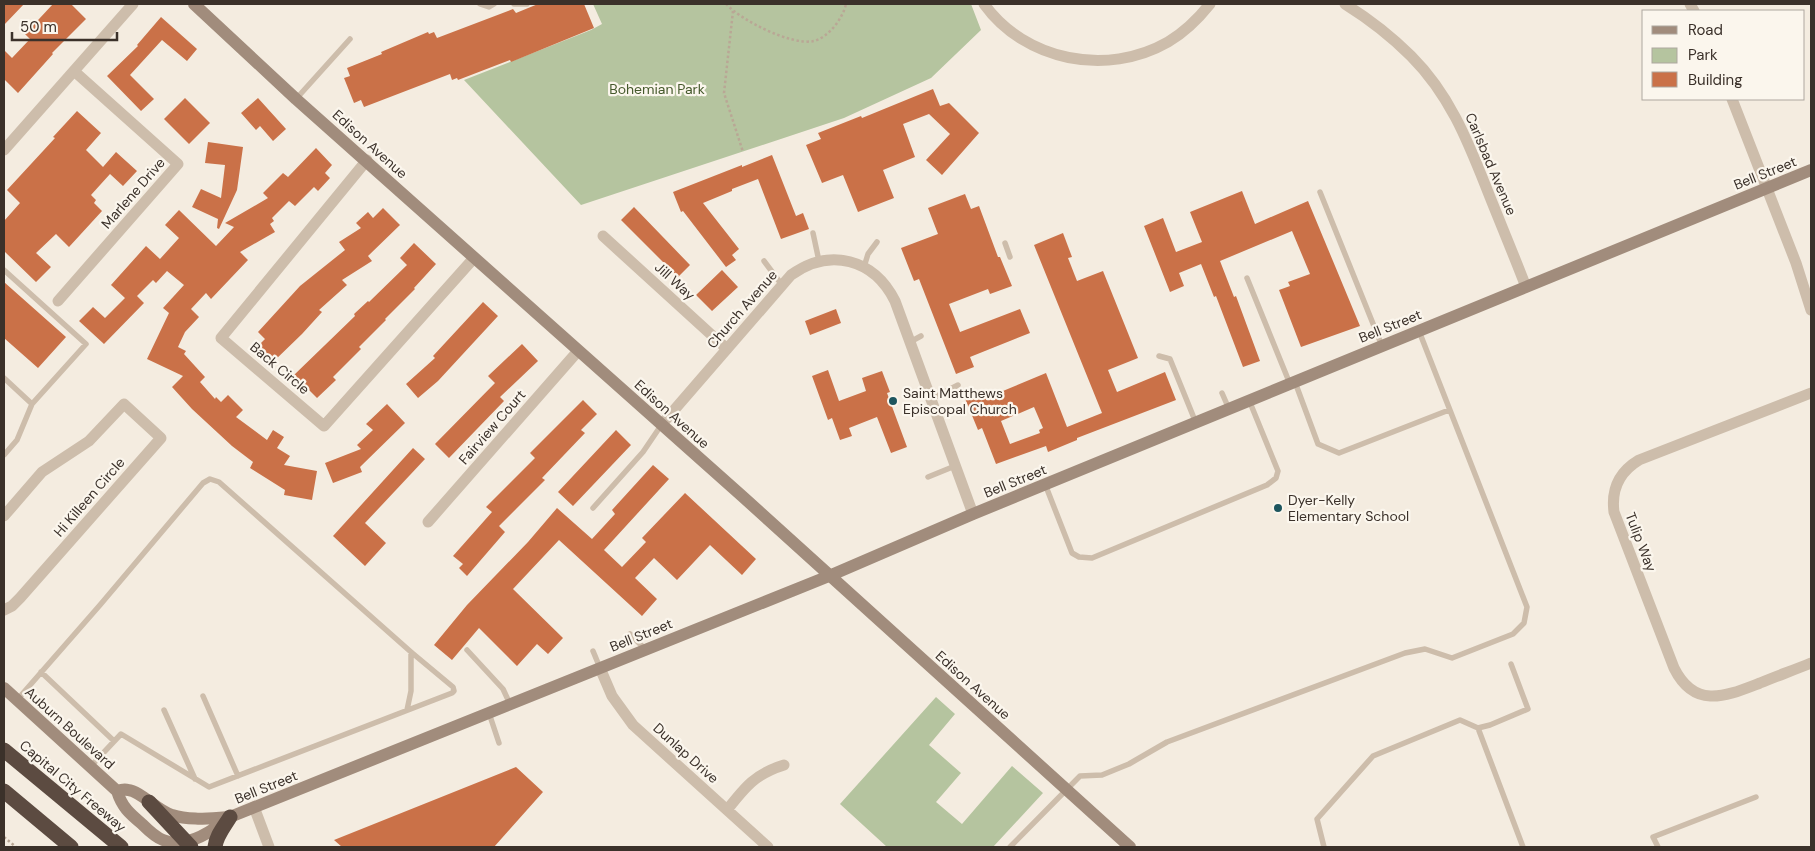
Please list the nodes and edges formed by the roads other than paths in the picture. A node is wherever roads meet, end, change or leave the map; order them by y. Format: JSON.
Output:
{"nodes":[{"id":1,"x":133,"y":4,"type":"edge"},
{"id":2,"x":194,"y":4,"type":"edge"},
{"id":3,"x":480,"y":4,"type":"edge"},
{"id":4,"x":494,"y":4,"type":"edge"},
{"id":5,"x":514,"y":4,"type":"edge"},
{"id":6,"x":527,"y":4,"type":"edge"},
{"id":7,"x":984,"y":4,"type":"edge"},
{"id":8,"x":1210,"y":4,"type":"edge"},
{"id":9,"x":1345,"y":4,"type":"edge"},
{"id":10,"x":350,"y":39,"type":"dead end"},
{"id":11,"x":74,"y":71,"type":"junction"},
{"id":12,"x":296,"y":99,"type":"junction"},
{"id":13,"x":1732,"y":100,"type":"edge"},
{"id":14,"x":4,"y":150,"type":"edge"},
{"id":15,"x":367,"y":160,"type":"junction"},
{"id":16,"x":1811,"y":170,"type":"edge"},
{"id":17,"x":1767,"y":188,"type":"junction"},
{"id":18,"x":1320,"y":192,"type":"dead end"},
{"id":19,"x":813,"y":233,"type":"dead end"},
{"id":20,"x":603,"y":236,"type":"dead end"},
{"id":21,"x":877,"y":242,"type":"dead end"},
{"id":22,"x":1005,"y":243,"type":"dead end"},
{"id":23,"x":1010,"y":257,"type":"dead end"},
{"id":24,"x":474,"y":258,"type":"junction"},
{"id":25,"x":764,"y":261,"type":"dead end"},
{"id":26,"x":819,"y":261,"type":"junction"},
{"id":27,"x":864,"y":267,"type":"junction"},
{"id":28,"x":4,"y":270,"type":"edge"},
{"id":29,"x":1247,"y":278,"type":"dead end"},
{"id":30,"x":782,"y":285,"type":"junction"},
{"id":31,"x":1526,"y":286,"type":"junction"},
{"id":32,"x":58,"y":302,"type":"dead end"},
{"id":33,"x":1811,"y":310,"type":"edge"},
{"id":34,"x":1419,"y":331,"type":"junction"},
{"id":35,"x":1382,"y":346,"type":"junction"},
{"id":36,"x":727,"y":349,"type":"junction"},
{"id":37,"x":578,"y":351,"type":"junction"},
{"id":38,"x":1159,"y":356,"type":"dead end"},
{"id":39,"x":4,"y":378,"type":"edge"},
{"id":40,"x":1292,"y":383,"type":"junction"},
{"id":41,"x":958,"y":385,"type":"dead end"},
{"id":42,"x":1222,"y":393,"type":"dead end"},
{"id":43,"x":1811,"y":393,"type":"edge"},
{"id":44,"x":931,"y":399,"type":"junction"},
{"id":45,"x":1250,"y":400,"type":"junction"},
{"id":46,"x":32,"y":404,"type":"junction"},
{"id":47,"x":1229,"y":409,"type":"junction"},
{"id":48,"x":1449,"y":410,"type":"junction"},
{"id":49,"x":1196,"y":423,"type":"junction"},
{"id":50,"x":662,"y":424,"type":"junction"},
{"id":51,"x":4,"y":454,"type":"edge"},
{"id":52,"x":955,"y":466,"type":"junction"},
{"id":53,"x":928,"y":477,"type":"dead end"},
{"id":54,"x":1045,"y":484,"type":"junction"},
{"id":55,"x":593,"y":508,"type":"dead end"},
{"id":56,"x":973,"y":514,"type":"junction"},
{"id":57,"x":4,"y":516,"type":"edge"},
{"id":58,"x":428,"y":522,"type":"dead end"},
{"id":59,"x":829,"y":576,"type":"junction"},
{"id":60,"x":4,"y":610,"type":"edge"},
{"id":61,"x":630,"y":634,"type":"dead end"},
{"id":62,"x":467,"y":650,"type":"dead end"},
{"id":63,"x":646,"y":650,"type":"junction"},
{"id":64,"x":593,"y":651,"type":"dead end"},
{"id":65,"x":411,"y":652,"type":"junction"},
{"id":66,"x":1811,"y":663,"type":"edge"},
{"id":67,"x":1510,"y":664,"type":"dead end"},
{"id":68,"x":600,"y":668,"type":"junction"},
{"id":69,"x":41,"y":672,"type":"junction"},
{"id":70,"x":4,"y":688,"type":"edge"},
{"id":71,"x":203,"y":696,"type":"dead end"},
{"id":72,"x":17,"y":700,"type":"junction"},
{"id":73,"x":510,"y":704,"type":"junction"},
{"id":74,"x":164,"y":710,"type":"dead end"},
{"id":75,"x":407,"y":710,"type":"junction"},
{"id":76,"x":489,"y":713,"type":"junction"},
{"id":77,"x":1478,"y":728,"type":"junction"},
{"id":78,"x":114,"y":741,"type":"junction"},
{"id":79,"x":499,"y":743,"type":"dead end"},
{"id":80,"x":4,"y":750,"type":"edge"},
{"id":81,"x":784,"y":765,"type":"dead end"},
{"id":82,"x":90,"y":766,"type":"junction"},
{"id":83,"x":238,"y":776,"type":"junction"},
{"id":84,"x":195,"y":779,"type":"junction"},
{"id":85,"x":1065,"y":789,"type":"junction"},
{"id":86,"x":4,"y":791,"type":"edge"},
{"id":87,"x":117,"y":791,"type":"junction"},
{"id":88,"x":1756,"y":797,"type":"dead end"},
{"id":89,"x":149,"y":802,"type":"junction"},
{"id":90,"x":254,"y":807,"type":"junction"},
{"id":91,"x":727,"y":810,"type":"junction"},
{"id":92,"x":230,"y":818,"type":"junction"},
{"id":93,"x":189,"y":844,"type":"edge"},
{"id":94,"x":71,"y":847,"type":"edge"},
{"id":95,"x":122,"y":847,"type":"edge"},
{"id":96,"x":215,"y":847,"type":"edge"},
{"id":97,"x":269,"y":847,"type":"edge"},
{"id":98,"x":768,"y":847,"type":"edge"},
{"id":99,"x":1010,"y":847,"type":"edge"},
{"id":100,"x":1130,"y":847,"type":"edge"},
{"id":101,"x":1324,"y":847,"type":"edge"},
{"id":102,"x":1523,"y":847,"type":"edge"},
{"id":103,"x":1658,"y":847,"type":"edge"}],
"edges":[{"from":1,"to":11,"type":"street"},
{"from":2,"to":12,"type":"street","name":"Edison Avenue"},
{"from":3,"to":4,"type":"lane"},
{"from":5,"to":6,"type":"lane"},
{"from":7,"to":8,"type":"street"},
{"from":9,"to":31,"type":"street","name":"Carlsbad Avenue"},
{"from":10,"to":12,"type":"lane"},
{"from":11,"to":14,"type":"street"},
{"from":11,"to":32,"type":"street","name":"Marlene Drive"},
{"from":12,"to":15,"type":"street","name":"Edison Avenue"},
{"from":13,"to":17,"type":"street"},
{"from":15,"to":24,"type":"street","name":"Edison Avenue"},
{"from":15,"to":24,"type":"street","name":"Back Circle"},
{"from":16,"to":17,"type":"street","name":"Bell Street"},
{"from":17,"to":31,"type":"street","name":"Bell Street"},
{"from":17,"to":33,"type":"street"},
{"from":18,"to":35,"type":"lane"},
{"from":19,"to":26,"type":"lane"},
{"from":20,"to":36,"type":"street","name":"Jill Way"},
{"from":21,"to":27,"type":"lane"},
{"from":22,"to":23,"type":"lane"},
{"from":24,"to":37,"type":"street","name":"Edison Avenue"},
{"from":25,"to":30,"type":"lane"},
{"from":26,"to":27,"type":"street","name":"Church Avenue"},
{"from":26,"to":30,"type":"street","name":"Church Avenue"},
{"from":27,"to":44,"type":"street","name":"Church Avenue"},
{"from":28,"to":46,"type":"lane"},
{"from":29,"to":40,"type":"lane"},
{"from":30,"to":36,"type":"street","name":"Church Avenue"},
{"from":31,"to":34,"type":"street","name":"Bell Street"},
{"from":34,"to":35,"type":"street","name":"Bell Street"},
{"from":34,"to":48,"type":"lane"},
{"from":35,"to":40,"type":"street","name":"Bell Street"},
{"from":36,"to":50,"type":"street","name":"Church Avenue"},
{"from":37,"to":50,"type":"street","name":"Edison Avenue"},
{"from":37,"to":58,"type":"street","name":"Fairview Court"},
{"from":38,"to":49,"type":"lane"},
{"from":39,"to":46,"type":"lane"},
{"from":40,"to":45,"type":"street","name":"Bell Street"},
{"from":40,"to":48,"type":"lane"},
{"from":41,"to":44,"type":"lane"},
{"from":42,"to":47,"type":"lane"},
{"from":43,"to":66,"type":"street","name":"Tulip Way"},
{"from":44,"to":52,"type":"street","name":"Church Avenue"},
{"from":45,"to":47,"type":"street","name":"Bell Street"},
{"from":45,"to":54,"type":"lane"},
{"from":46,"to":51,"type":"lane"},
{"from":47,"to":49,"type":"street","name":"Bell Street"},
{"from":48,"to":85,"type":"lane"},
{"from":49,"to":54,"type":"street","name":"Bell Street"},
{"from":50,"to":55,"type":"lane"},
{"from":50,"to":59,"type":"street","name":"Edison Avenue"},
{"from":52,"to":53,"type":"lane"},
{"from":52,"to":56,"type":"street","name":"Church Avenue"},
{"from":54,"to":56,"type":"street","name":"Bell Street"},
{"from":56,"to":59,"type":"street","name":"Bell Street"},
{"from":57,"to":60,"type":"street","name":"Hi Killeen Circle"},
{"from":59,"to":63,"type":"street","name":"Bell Street"},
{"from":59,"to":85,"type":"street","name":"Edison Avenue"},
{"from":61,"to":63,"type":"lane"},
{"from":62,"to":73,"type":"lane"},
{"from":63,"to":68,"type":"street","name":"Bell Street"},
{"from":64,"to":68,"type":"lane"},
{"from":65,"to":69,"type":"lane"},
{"from":65,"to":75,"type":"lane"},
{"from":65,"to":75,"type":"lane"},
{"from":67,"to":77,"type":"lane"},
{"from":68,"to":73,"type":"street","name":"Bell Street"},
{"from":68,"to":91,"type":"street","name":"Dunlap Drive"},
{"from":69,"to":72,"type":"lane"},
{"from":69,"to":78,"type":"lane"},
{"from":70,"to":72,"type":"street","name":"Auburn Boulevard"},
{"from":71,"to":83,"type":"lane"},
{"from":72,"to":82,"type":"street","name":"Auburn Boulevard"},
{"from":73,"to":76,"type":"street","name":"Bell Street"},
{"from":74,"to":84,"type":"lane"},
{"from":75,"to":83,"type":"lane"},
{"from":76,"to":79,"type":"lane"},
{"from":76,"to":90,"type":"street","name":"Bell Street"},
{"from":77,"to":101,"type":"lane"},
{"from":77,"to":102,"type":"lane"},
{"from":78,"to":82,"type":"lane"},
{"from":78,"to":84,"type":"lane"},
{"from":80,"to":95,"type":"highway","name":"Capital City Freeway"},
{"from":81,"to":91,"type":"street"},
{"from":82,"to":87,"type":"street","name":"Auburn Boulevard"},
{"from":83,"to":84,"type":"lane"},
{"from":85,"to":99,"type":"lane"},
{"from":85,"to":100,"type":"street","name":"Edison Avenue"},
{"from":86,"to":94,"type":"highway"},
{"from":87,"to":89,"type":"street","name":"Auburn Boulevard"},
{"from":87,"to":93,"type":"street","name":"Auburn Boulevard"},
{"from":88,"to":103,"type":"lane"},
{"from":89,"to":92,"type":"street","name":"Bell Street"},
{"from":89,"to":93,"type":"highway"},
{"from":90,"to":92,"type":"street","name":"Bell Street"},
{"from":90,"to":97,"type":"street"},
{"from":91,"to":98,"type":"street","name":"Dunlap Drive"},
{"from":92,"to":93,"type":"street","name":"Bell Street"},
{"from":92,"to":96,"type":"highway"}]}
